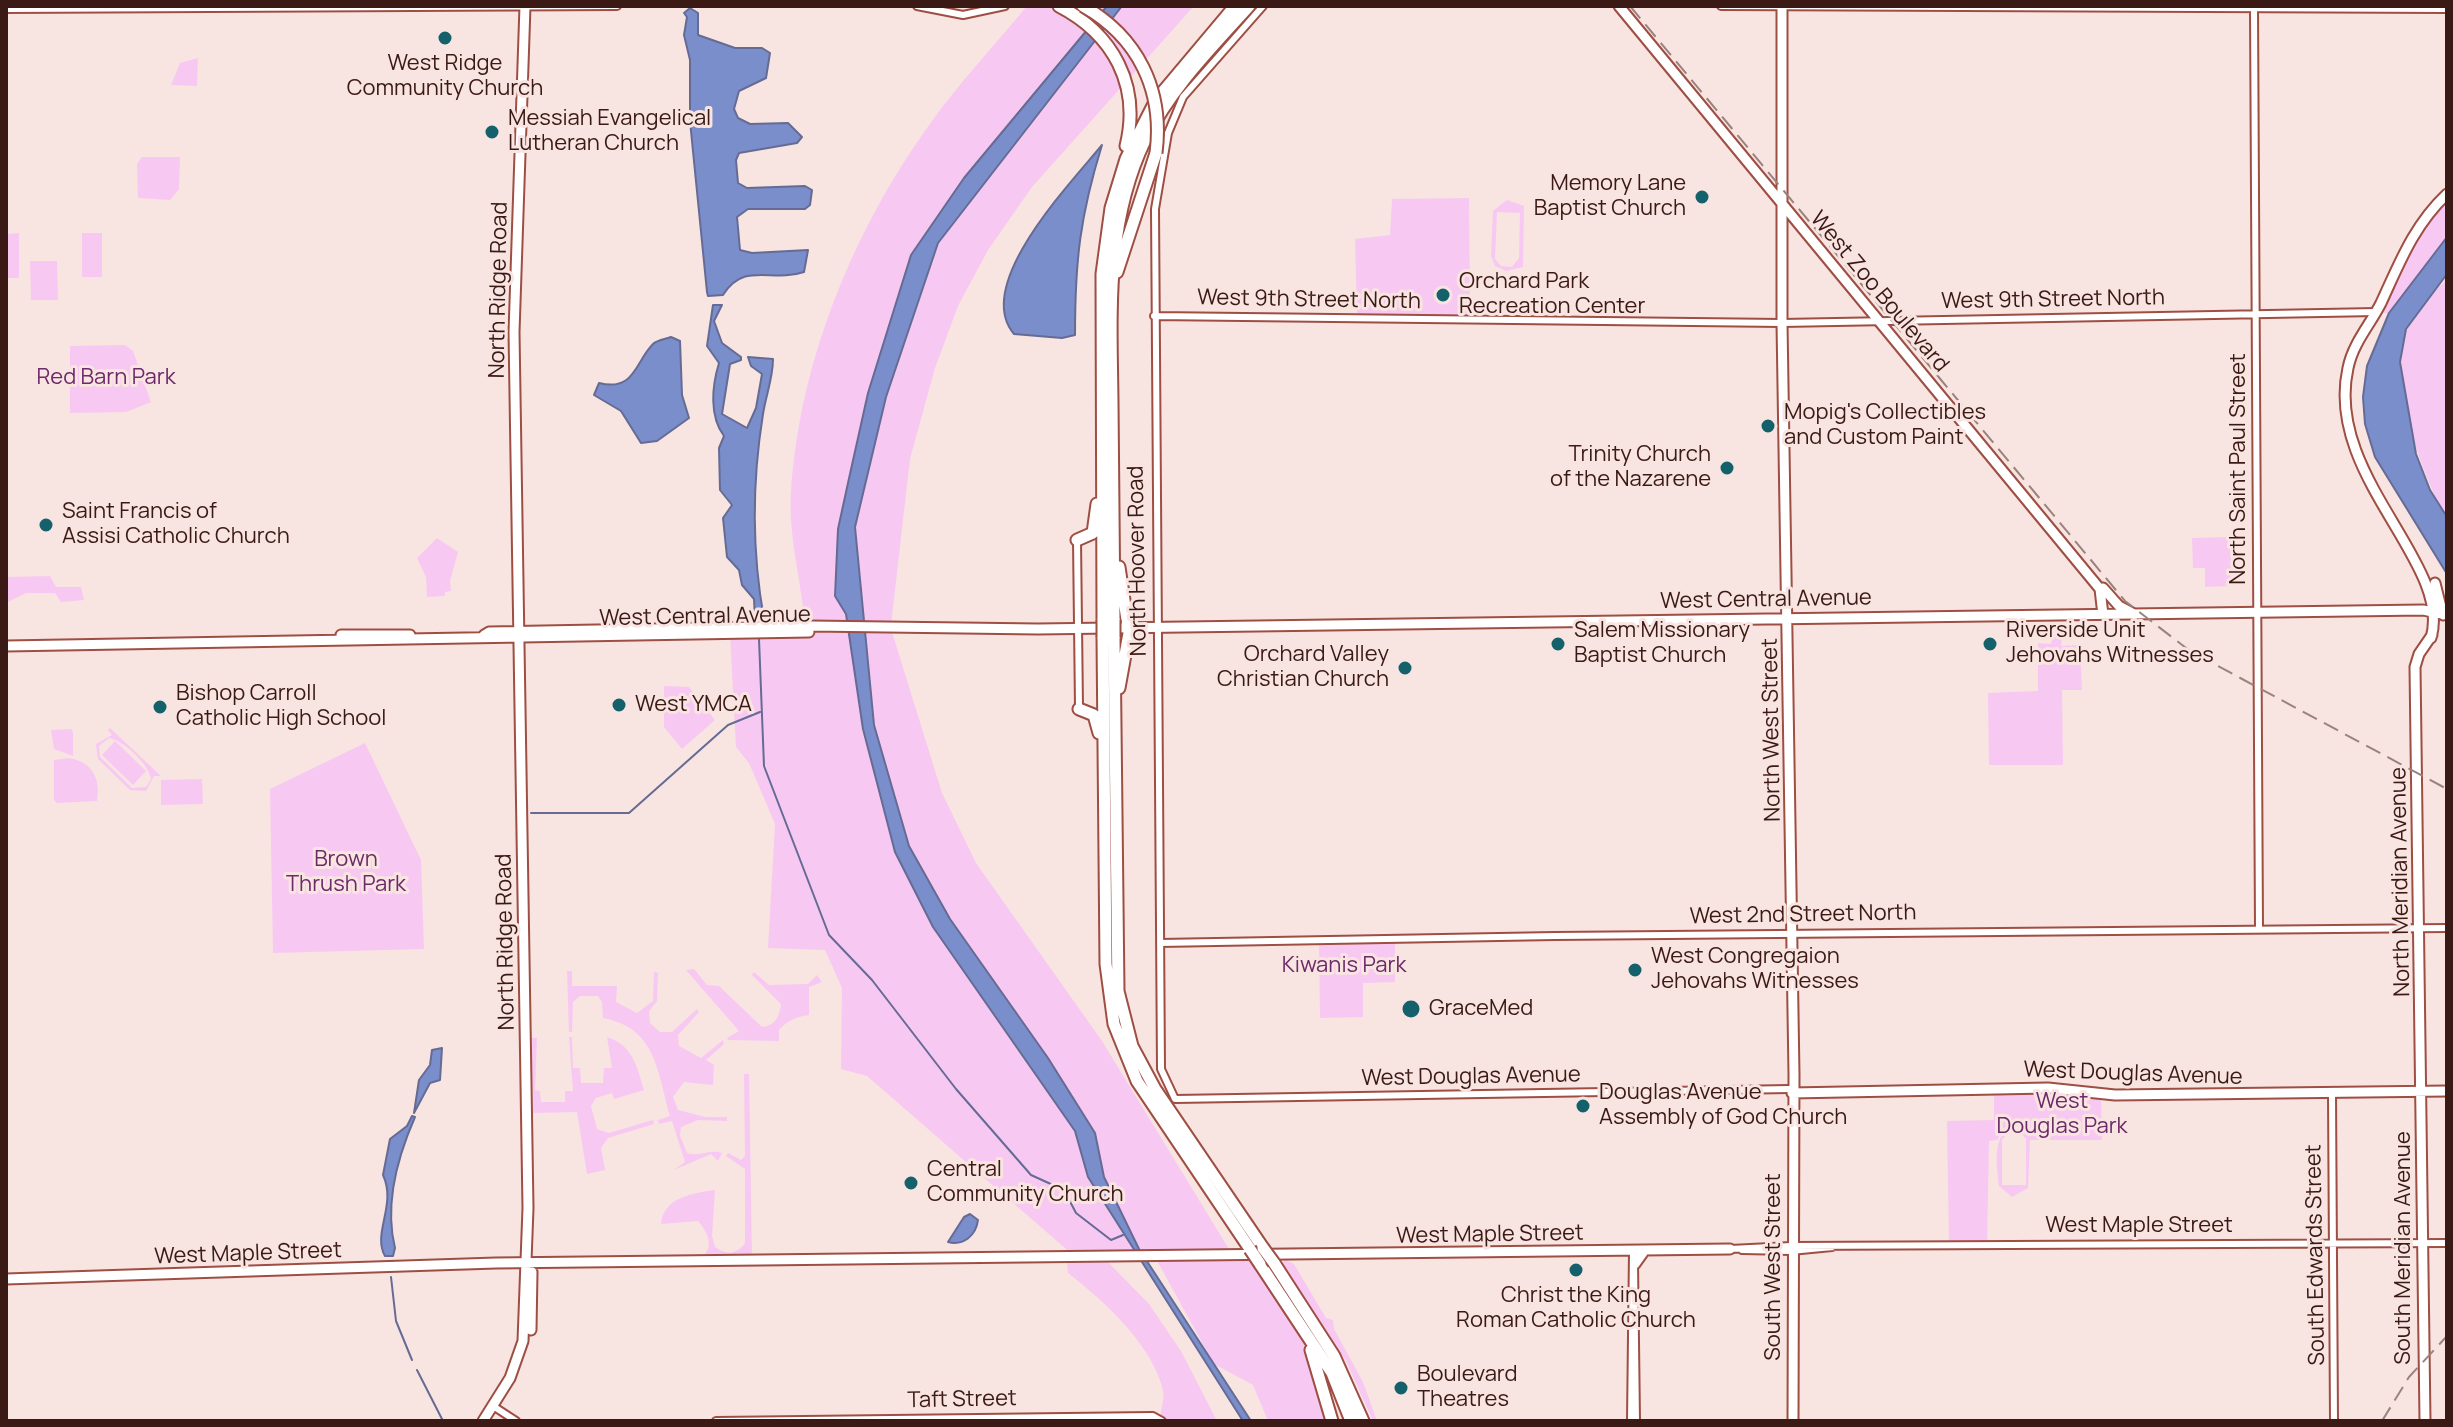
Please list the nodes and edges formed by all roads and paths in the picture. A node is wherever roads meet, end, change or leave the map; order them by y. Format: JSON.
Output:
{"nodes":[{"id":1,"x":617,"y":6,"type":"edge"},
{"id":2,"x":917,"y":6,"type":"edge"},
{"id":3,"x":1005,"y":6,"type":"edge"},
{"id":4,"x":1059,"y":6,"type":"edge"},
{"id":5,"x":1083,"y":6,"type":"edge"},
{"id":6,"x":1235,"y":6,"type":"edge"},
{"id":7,"x":1249,"y":6,"type":"edge"},
{"id":8,"x":1263,"y":6,"type":"edge"},
{"id":9,"x":1612,"y":6,"type":"edge"},
{"id":10,"x":1619,"y":6,"type":"edge"},
{"id":11,"x":1721,"y":6,"type":"edge"},
{"id":12,"x":525,"y":7,"type":"edge"},
{"id":13,"x":1782,"y":7,"type":"edge"},
{"id":14,"x":6,"y":9,"type":"edge"},
{"id":15,"x":2254,"y":9,"type":"junction"},
{"id":16,"x":2447,"y":9,"type":"edge"},
{"id":17,"x":1641,"y":36,"type":"junction"},
{"id":18,"x":1119,"y":178,"type":"junction"},
{"id":19,"x":2447,"y":194,"type":"edge"},
{"id":20,"x":1782,"y":204,"type":"junction"},
{"id":21,"x":1111,"y":304,"type":"junction"},
{"id":22,"x":2376,"y":312,"type":"junction"},
{"id":23,"x":2256,"y":314,"type":"junction"},
{"id":24,"x":1154,"y":316,"type":"junction"},
{"id":25,"x":1879,"y":321,"type":"junction"},
{"id":26,"x":1782,"y":323,"type":"junction"},
{"id":27,"x":1103,"y":444,"type":"junction"},
{"id":28,"x":2360,"y":460,"type":"junction"},
{"id":29,"x":1113,"y":525,"type":"junction"},
{"id":30,"x":1077,"y":540,"type":"joint"},
{"id":31,"x":2433,"y":578,"type":"junction"},
{"id":32,"x":2094,"y":581,"type":"junction"},
{"id":33,"x":2447,"y":598,"type":"edge"},
{"id":34,"x":2257,"y":614,"type":"junction"},
{"id":35,"x":2103,"y":615,"type":"junction"},
{"id":36,"x":2136,"y":615,"type":"junction"},
{"id":37,"x":519,"y":616,"type":"junction"},
{"id":38,"x":2442,"y":616,"type":"edge"},
{"id":39,"x":1789,"y":618,"type":"junction"},
{"id":40,"x":1108,"y":620,"type":"junction"},
{"id":41,"x":1158,"y":627,"type":"junction"},
{"id":42,"x":1078,"y":628,"type":"junction"},
{"id":43,"x":1129,"y":628,"type":"junction"},
{"id":44,"x":524,"y":635,"type":"junction"},
{"id":45,"x":504,"y":636,"type":"junction"},
{"id":46,"x":1108,"y":637,"type":"junction"},
{"id":47,"x":6,"y":646,"type":"edge"},
{"id":48,"x":2421,"y":649,"type":"junction"},
{"id":49,"x":520,"y":654,"type":"junction"},
{"id":50,"x":1079,"y":709,"type":"joint"},
{"id":51,"x":1114,"y":716,"type":"junction"},
{"id":52,"x":1105,"y":781,"type":"junction"},
{"id":53,"x":2419,"y":928,"type":"junction"},
{"id":54,"x":2447,"y":928,"type":"edge"},
{"id":55,"x":2259,"y":929,"type":"junction"},
{"id":56,"x":1792,"y":933,"type":"junction"},
{"id":57,"x":1160,"y":943,"type":"junction"},
{"id":58,"x":1792,"y":1091,"type":"junction"},
{"id":59,"x":2447,"y":1091,"type":"edge"},
{"id":60,"x":2421,"y":1093,"type":"junction"},
{"id":61,"x":2332,"y":1094,"type":"junction"},
{"id":62,"x":1174,"y":1097,"type":"joint"},
{"id":63,"x":2334,"y":1243,"type":"junction"},
{"id":64,"x":2421,"y":1243,"type":"junction"},
{"id":65,"x":2447,"y":1243,"type":"edge"},
{"id":66,"x":1791,"y":1248,"type":"junction"},
{"id":67,"x":1730,"y":1249,"type":"joint"},
{"id":68,"x":1645,"y":1250,"type":"junction"},
{"id":69,"x":1254,"y":1251,"type":"junction"},
{"id":70,"x":1633,"y":1251,"type":"junction"},
{"id":71,"x":1493,"y":1253,"type":"junction"},
{"id":72,"x":1458,"y":1254,"type":"junction"},
{"id":73,"x":1635,"y":1264,"type":"junction"},
{"id":74,"x":527,"y":1265,"type":"junction"},
{"id":75,"x":6,"y":1279,"type":"edge"},
{"id":76,"x":1278,"y":1290,"type":"junction"},
{"id":77,"x":1313,"y":1321,"type":"junction"},
{"id":78,"x":495,"y":1408,"type":"junction"},
{"id":79,"x":1621,"y":1410,"type":"dead end"},
{"id":80,"x":1331,"y":1418,"type":"edge"},
{"id":81,"x":1161,"y":1419,"type":"edge"},
{"id":82,"x":2335,"y":1419,"type":"edge"},
{"id":83,"x":846,"y":1420,"type":"edge"},
{"id":84,"x":483,"y":1421,"type":"edge"},
{"id":85,"x":490,"y":1421,"type":"edge"},
{"id":86,"x":516,"y":1421,"type":"edge"},
{"id":87,"x":716,"y":1421,"type":"edge"},
{"id":88,"x":1351,"y":1421,"type":"edge"},
{"id":89,"x":1363,"y":1421,"type":"edge"},
{"id":90,"x":1370,"y":1421,"type":"edge"},
{"id":91,"x":1634,"y":1421,"type":"edge"},
{"id":92,"x":1793,"y":1421,"type":"edge"},
{"id":93,"x":2422,"y":1421,"type":"edge"}],
"edges":[{"from":1,"to":12,"type":"street"},
{"from":2,"to":3,"type":"street"},
{"from":4,"to":18,"type":"highway"},
{"from":5,"to":21,"type":"highway","bridge":true},
{"from":6,"to":18,"type":"highway"},
{"from":7,"to":21,"type":"highway"},
{"from":8,"to":24,"type":"street","name":"North Hoover Road"},
{"from":9,"to":17,"type":"main road","name":"West Zoo Boulevard"},
{"from":10,"to":17,"type":"main road","name":"West Zoo Boulevard"},
{"from":11,"to":13,"type":"street"},
{"from":12,"to":14,"type":"street"},
{"from":12,"to":37,"type":"main road","name":"North Ridge Road"},
{"from":13,"to":15,"type":"street"},
{"from":13,"to":20,"type":"main road","name":"North West Street"},
{"from":15,"to":16,"type":"street"},
{"from":15,"to":23,"type":"street","name":"North Saint Paul Street"},
{"from":17,"to":20,"type":"main road","name":"West Zoo Boulevard"},
{"from":18,"to":27,"type":"highway"},
{"from":19,"to":22,"type":"main road"},
{"from":20,"to":25,"type":"main road","name":"West Zoo Boulevard"},
{"from":20,"to":26,"type":"main road","name":"North West Street"},
{"from":21,"to":29,"type":"highway"},
{"from":22,"to":23,"type":"street","name":"West 9th Street North"},
{"from":22,"to":28,"type":"main road"},
{"from":23,"to":25,"type":"street","name":"West 9th Street North"},
{"from":23,"to":34,"type":"street","name":"North Saint Paul Street"},
{"from":24,"to":26,"type":"street","name":"West 9th Street North"},
{"from":24,"to":41,"type":"street","name":"North Hoover Road"},
{"from":25,"to":26,"type":"street","name":"West 9th Street North"},
{"from":25,"to":32,"type":"main road","name":"West Zoo Boulevard"},
{"from":26,"to":39,"type":"main road","name":"North West Street"},
{"from":27,"to":30,"type":"highway"},
{"from":27,"to":40,"type":"highway"},
{"from":28,"to":31,"type":"main road"},
{"from":28,"to":38,"type":"main road"},
{"from":29,"to":40,"type":"highway"},
{"from":29,"to":43,"type":"highway"},
{"from":30,"to":42,"type":"street"},
{"from":31,"to":33,"type":"main road"},
{"from":31,"to":38,"type":"main road"},
{"from":32,"to":35,"type":"main road","name":"West Zoo Boulevard"},
{"from":32,"to":36,"type":"main road"},
{"from":34,"to":36,"type":"main road","name":"West Central Avenue"},
{"from":34,"to":38,"type":"main road","name":"West Central Avenue"},
{"from":34,"to":55,"type":"street","name":"North Saint Paul Street"},
{"from":35,"to":36,"type":"main road","name":"West Central Avenue"},
{"from":35,"to":39,"type":"main road","name":"West Central Avenue"},
{"from":37,"to":44,"type":"main road","name":"North Ridge Road"},
{"from":37,"to":44,"type":"main road"},
{"from":37,"to":45,"type":"main road"},
{"from":38,"to":48,"type":"main road","name":"North Meridian Avenue"},
{"from":38,"to":48,"type":"main road","name":"North Meridian Avenue"},
{"from":39,"to":41,"type":"main road","name":"West Central Avenue"},
{"from":39,"to":56,"type":"main road","name":"North West Street"},
{"from":40,"to":46,"type":"highway","bridge":true},
{"from":41,"to":43,"type":"main road","name":"West Central Avenue"},
{"from":41,"to":57,"type":"street","name":"North Hoover Road"},
{"from":42,"to":43,"type":"main road","name":"West Central Avenue"},
{"from":42,"to":44,"type":"main road","name":"West Central Avenue"},
{"from":42,"to":50,"type":"street"},
{"from":43,"to":51,"type":"highway"},
{"from":44,"to":45,"type":"main road","name":"West Central Avenue"},
{"from":44,"to":49,"type":"main road","name":"North Ridge Road"},
{"from":44,"to":49,"type":"main road"},
{"from":45,"to":47,"type":"main road","name":"West Central Avenue"},
{"from":45,"to":49,"type":"main road"},
{"from":46,"to":51,"type":"highway"},
{"from":46,"to":52,"type":"highway"},
{"from":48,"to":53,"type":"main road","name":"North Meridian Avenue"},
{"from":49,"to":74,"type":"main road","name":"North Ridge Road"},
{"from":50,"to":52,"type":"highway"},
{"from":51,"to":69,"type":"highway"},
{"from":52,"to":69,"type":"highway"},
{"from":53,"to":54,"type":"street","name":"West 2nd Street North"},
{"from":53,"to":55,"type":"street","name":"West 2nd Street North"},
{"from":53,"to":60,"type":"main road","name":"North Meridian Avenue"},
{"from":55,"to":56,"type":"street","name":"West 2nd Street North"},
{"from":56,"to":57,"type":"street","name":"West 2nd Street North"},
{"from":56,"to":58,"type":"main road","name":"North West Street"},
{"from":57,"to":62,"type":"street","name":"North Hoover Road"},
{"from":58,"to":61,"type":"main road","name":"West Douglas Avenue"},
{"from":58,"to":62,"type":"street","name":"West Douglas Avenue"},
{"from":58,"to":66,"type":"main road","name":"South West Street"},
{"from":59,"to":60,"type":"main road","name":"West Douglas Avenue"},
{"from":60,"to":61,"type":"main road","name":"West Douglas Avenue"},
{"from":60,"to":64,"type":"main road","name":"South Meridian Avenue"},
{"from":61,"to":63,"type":"street","name":"South Edwards Street"},
{"from":63,"to":64,"type":"street","name":"West Maple Street"},
{"from":63,"to":66,"type":"street","name":"West Maple Street"},
{"from":63,"to":82,"type":"street","name":"South Edwards Street"},
{"from":64,"to":65,"type":"street","name":"West Maple Street"},
{"from":64,"to":93,"type":"main road","name":"South Meridian Avenue"},
{"from":66,"to":67,"type":"street","name":"West Maple Street"},
{"from":66,"to":92,"type":"main road","name":"South West Street"},
{"from":67,"to":68,"type":"main road","name":"West Maple Street"},
{"from":68,"to":70,"type":"main road","name":"West Maple Street"},
{"from":68,"to":73,"type":"main road"},
{"from":69,"to":72,"type":"main road","name":"West Maple Street"},
{"from":69,"to":74,"type":"main road","name":"West Maple Street"},
{"from":69,"to":76,"type":"highway","bridge":true},
{"from":69,"to":77,"type":"highway","bridge":true},
{"from":70,"to":71,"type":"main road","name":"West Maple Street"},
{"from":70,"to":73,"type":"street"},
{"from":70,"to":91,"type":"street"},
{"from":71,"to":72,"type":"main road","name":"West Maple Street"},
{"from":71,"to":72,"type":"main road"},
{"from":73,"to":91,"type":"street"},
{"from":74,"to":75,"type":"main road","name":"West Maple Street"},
{"from":74,"to":78,"type":"main road","name":"North Ridge Road"},
{"from":76,"to":80,"type":"highway"},
{"from":76,"to":88,"type":"highway"},
{"from":77,"to":89,"type":"highway"},
{"from":77,"to":90,"type":"highway"},
{"from":78,"to":84,"type":"main road"},
{"from":78,"to":85,"type":"main road"},
{"from":78,"to":86,"type":"street"},
{"from":79,"to":91,"type":"street"},
{"from":81,"to":83,"type":"street","name":"Taft Street"},
{"from":83,"to":87,"type":"street","name":"Taft Street"}]}
